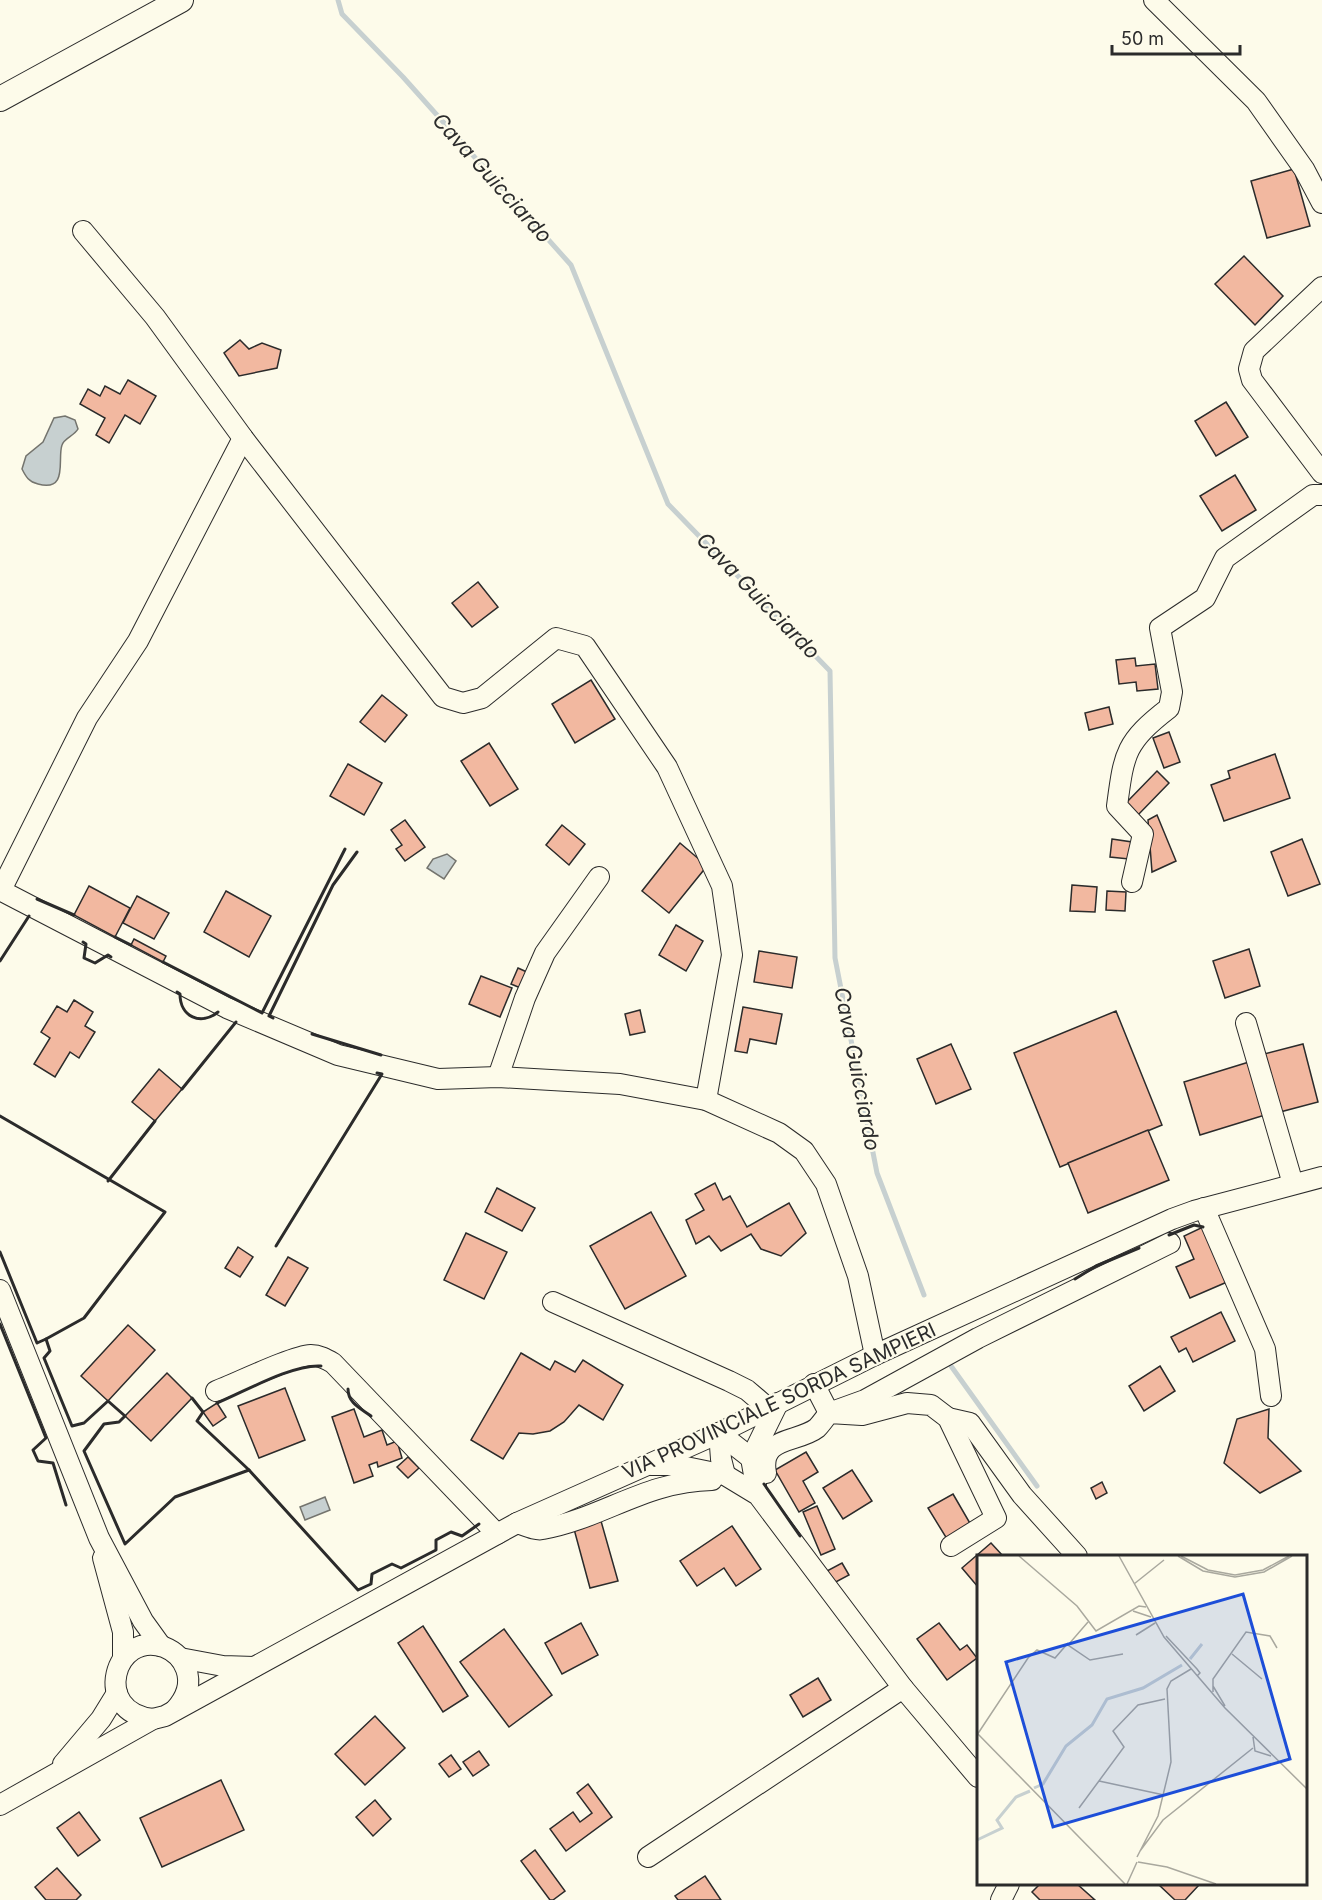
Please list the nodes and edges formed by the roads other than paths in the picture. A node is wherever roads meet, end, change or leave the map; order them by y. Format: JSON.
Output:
{"nodes":[{"id":1,"x":182,"y":0,"type":"edge"},
{"id":2,"x":1154,"y":0,"type":"edge"},
{"id":3,"x":0,"y":99,"type":"edge"},
{"id":4,"x":1322,"y":203,"type":"edge"},
{"id":5,"x":83,"y":231,"type":"dead end"},
{"id":6,"x":1322,"y":287,"type":"edge"},
{"id":7,"x":243,"y":438,"type":"junction"},
{"id":8,"x":1322,"y":473,"type":"edge"},
{"id":9,"x":1322,"y":495,"type":"edge"},
{"id":10,"x":599,"y":877,"type":"dead end"},
{"id":11,"x":1132,"y":882,"type":"dead end"},
{"id":12,"x":0,"y":890,"type":"edge"},
{"id":13,"x":1246,"y":1023,"type":"dead end"},
{"id":14,"x":498,"y":1077,"type":"junction"},
{"id":15,"x":706,"y":1100,"type":"junction"},
{"id":16,"x":1322,"y":1177,"type":"edge"},
{"id":17,"x":1293,"y":1184,"type":"junction"},
{"id":18,"x":1204,"y":1208,"type":"junction"},
{"id":19,"x":1170,"y":1243,"type":"dead end"},
{"id":20,"x":0,"y":1290,"type":"edge"},
{"id":21,"x":553,"y":1302,"type":"dead end"},
{"id":22,"x":875,"y":1355,"type":"junction"},
{"id":23,"x":814,"y":1384,"type":"junction"},
{"id":24,"x":216,"y":1391,"type":"dead end"},
{"id":25,"x":1271,"y":1396,"type":"dead end"},
{"id":26,"x":773,"y":1405,"type":"junction"},
{"id":27,"x":829,"y":1413,"type":"junction"},
{"id":28,"x":948,"y":1419,"type":"junction"},
{"id":29,"x":719,"y":1433,"type":"junction"},
{"id":30,"x":751,"y":1458,"type":"junction"},
{"id":31,"x":645,"y":1465,"type":"junction"},
{"id":32,"x":766,"y":1473,"type":"dead end"},
{"id":33,"x":732,"y":1480,"type":"junction"},
{"id":34,"x":758,"y":1495,"type":"junction"},
{"id":35,"x":517,"y":1523,"type":"junction"},
{"id":36,"x":497,"y":1534,"type":"junction"},
{"id":37,"x":99,"y":1538,"type":"junction"},
{"id":38,"x":951,"y":1546,"type":"dead end"},
{"id":39,"x":1075,"y":1555,"type":"edge"},
{"id":40,"x":161,"y":1646,"type":"junction"},
{"id":41,"x":123,"y":1658,"type":"junction"},
{"id":42,"x":180,"y":1658,"type":"junction"},
{"id":43,"x":254,"y":1667,"type":"junction"},
{"id":44,"x":903,"y":1688,"type":"junction"},
{"id":45,"x":117,"y":1693,"type":"junction"},
{"id":46,"x":175,"y":1710,"type":"junction"},
{"id":47,"x":153,"y":1719,"type":"junction"},
{"id":48,"x":53,"y":1775,"type":"junction"},
{"id":49,"x":977,"y":1776,"type":"edge"},
{"id":50,"x":0,"y":1805,"type":"edge"},
{"id":51,"x":648,"y":1857,"type":"dead end"},
{"id":52,"x":1008,"y":1885,"type":"edge"},
{"id":53,"x":1001,"y":1900,"type":"edge"}],
"edges":[{"from":1,"to":3,"type":"main road"},
{"from":2,"to":4,"type":"street"},
{"from":5,"to":7,"type":"street"},
{"from":6,"to":8,"type":"street"},
{"from":7,"to":12,"type":"street"},
{"from":7,"to":15,"type":"street"},
{"from":9,"to":11,"type":"street"},
{"from":10,"to":14,"type":"street"},
{"from":12,"to":14,"type":"street"},
{"from":13,"to":17,"type":"street"},
{"from":14,"to":15,"type":"street"},
{"from":15,"to":22,"type":"street"},
{"from":16,"to":17,"type":"street","name":"VIA PROVINCIALE SORDA SAMPIERI"},
{"from":17,"to":18,"type":"street","name":"VIA PROVINCIALE SORDA SAMPIERI"},
{"from":18,"to":22,"type":"street","name":"VIA PROVINCIALE SORDA SAMPIERI"},
{"from":18,"to":25,"type":"street"},
{"from":19,"to":27,"type":"street"},
{"from":20,"to":37,"type":"street"},
{"from":21,"to":26,"type":"street"},
{"from":22,"to":23,"type":"street","name":"VIA PROVINCIALE SORDA SAMPIERI"},
{"from":23,"to":26,"type":"street","name":"VIA PROVINCIALE SORDA SAMPIERI"},
{"from":23,"to":27,"type":"street"},
{"from":24,"to":36,"type":"street"},
{"from":26,"to":29,"type":"street","name":"VIA PROVINCIALE SORDA SAMPIERI"},
{"from":26,"to":30,"type":"street"},
{"from":27,"to":28,"type":"street"},
{"from":27,"to":32,"type":"street"},
{"from":28,"to":38,"type":"street"},
{"from":28,"to":39,"type":"street"},
{"from":29,"to":30,"type":"street"},
{"from":29,"to":31,"type":"street","name":"VIA PROVINCIALE SORDA SAMPIERI"},
{"from":29,"to":33,"type":"street"},
{"from":30,"to":34,"type":"street"},
{"from":31,"to":33,"type":"street"},
{"from":31,"to":35,"type":"street","name":"VIA PROVINCIALE SORDA SAMPIERI"},
{"from":33,"to":34,"type":"street"},
{"from":33,"to":35,"type":"street"},
{"from":34,"to":44,"type":"street"},
{"from":35,"to":36,"type":"street","name":"VIA PROVINCIALE SORDA SAMPIERI"},
{"from":36,"to":43,"type":"street","name":"VIA PROVINCIALE SORDA SAMPIERI"},
{"from":37,"to":40,"type":"street"},
{"from":37,"to":41,"type":"street"},
{"from":40,"to":41,"type":"street"},
{"from":40,"to":42,"type":"street"},
{"from":41,"to":45,"type":"street"},
{"from":42,"to":43,"type":"street"},
{"from":42,"to":46,"type":"street"},
{"from":43,"to":46,"type":"street","name":"VIA PROVINCIALE SORDA SAMPIERI"},
{"from":44,"to":49,"type":"street"},
{"from":44,"to":51,"type":"street"},
{"from":45,"to":47,"type":"street"},
{"from":45,"to":48,"type":"street"},
{"from":46,"to":47,"type":"street"},
{"from":47,"to":48,"type":"street"},
{"from":48,"to":50,"type":"street"},
{"from":52,"to":53,"type":"street"}]}
